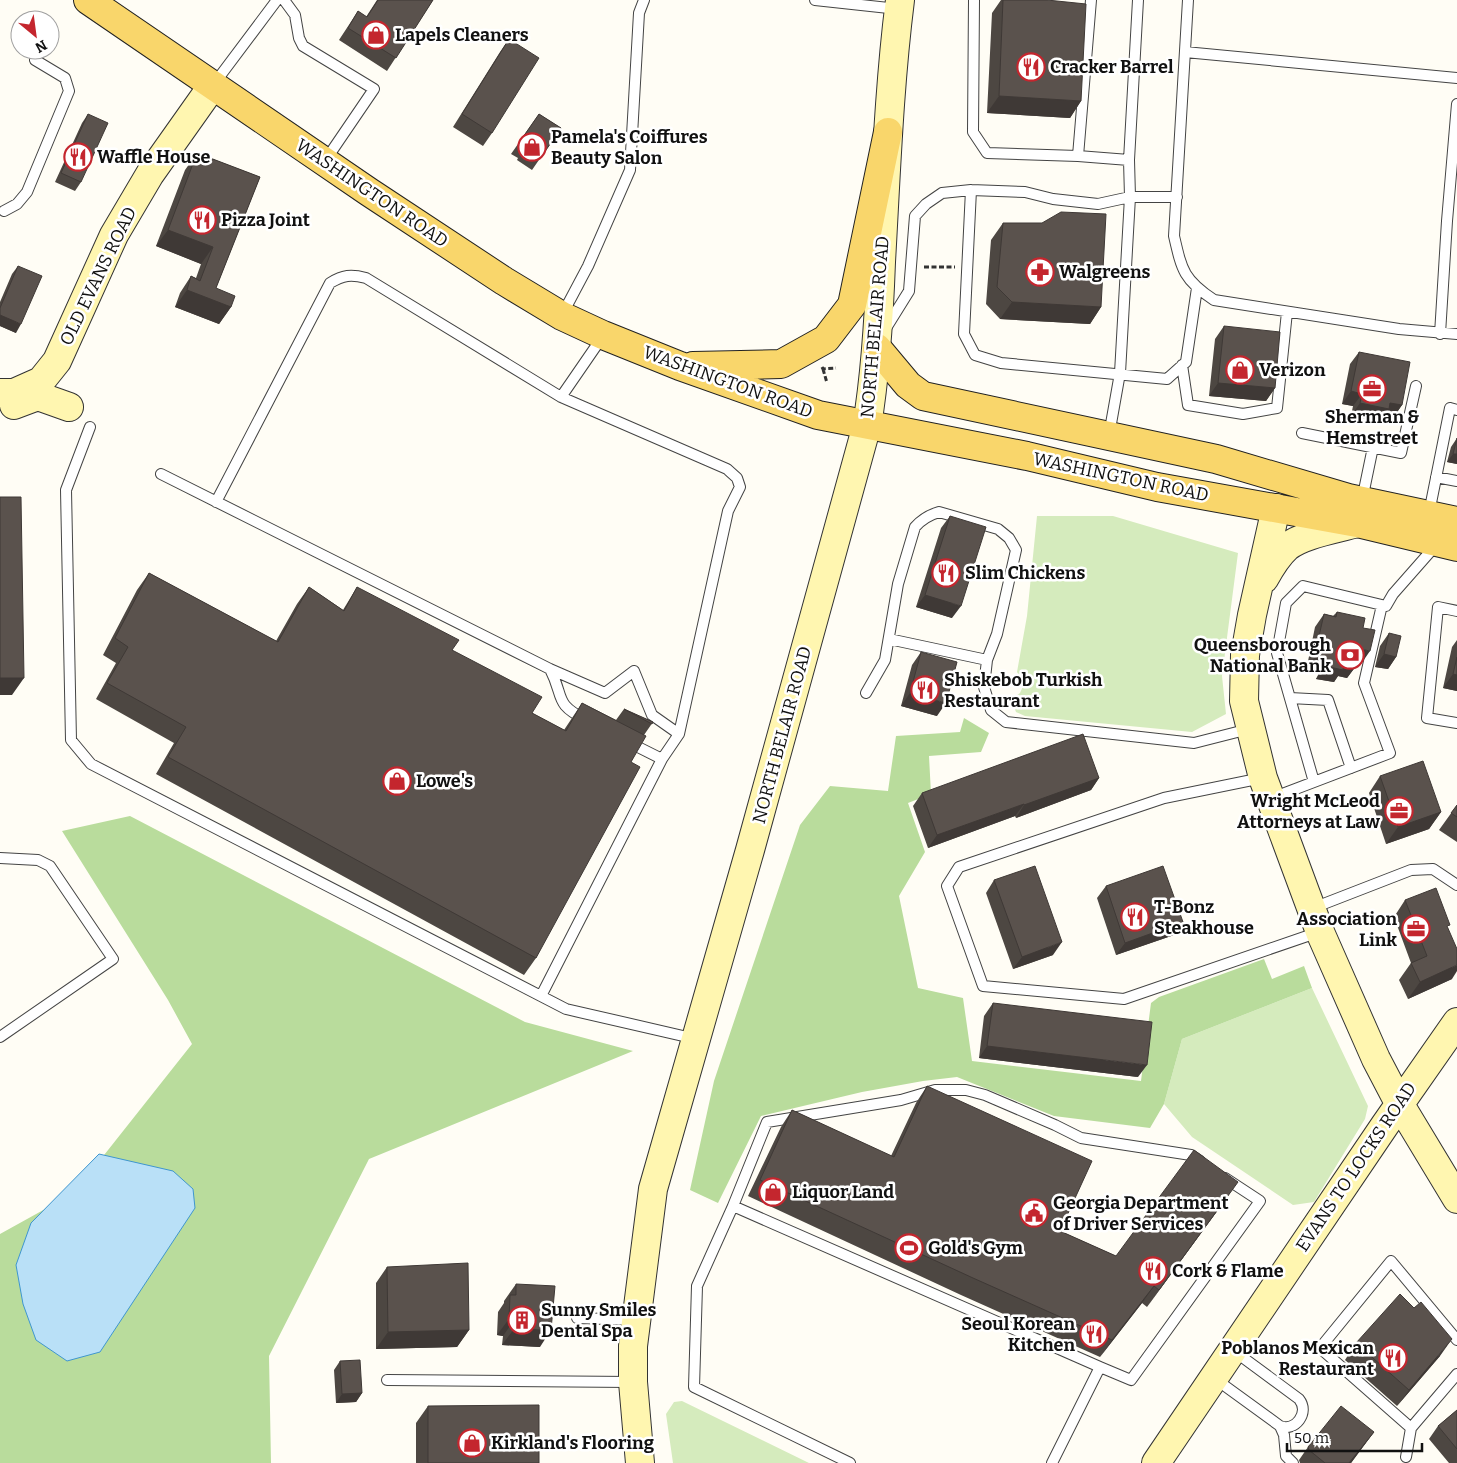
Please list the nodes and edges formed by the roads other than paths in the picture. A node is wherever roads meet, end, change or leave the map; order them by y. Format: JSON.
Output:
{"nodes":[{"id":1,"x":88,"y":0,"type":"edge"},
{"id":2,"x":277,"y":0,"type":"edge"},
{"id":3,"x":284,"y":0,"type":"edge"},
{"id":4,"x":644,"y":0,"type":"edge"},
{"id":5,"x":815,"y":0,"type":"edge"},
{"id":6,"x":974,"y":0,"type":"edge"},
{"id":7,"x":1091,"y":0,"type":"edge"},
{"id":8,"x":1138,"y":0,"type":"edge"},
{"id":9,"x":1188,"y":0,"type":"edge"},
{"id":10,"x":899,"y":5,"type":"edge"},
{"id":11,"x":1185,"y":52,"type":"junction"},
{"id":12,"x":35,"y":60,"type":"dead end"},
{"id":13,"x":1457,"y":78,"type":"edge"},
{"id":14,"x":213,"y":85,"type":"junction"},
{"id":15,"x":1457,"y":104,"type":"edge"},
{"id":16,"x":888,"y":132,"type":"junction"},
{"id":17,"x":1078,"y":156,"type":"junction"},
{"id":18,"x":1129,"y":160,"type":"junction"},
{"id":19,"x":325,"y":162,"type":"junction"},
{"id":20,"x":971,"y":190,"type":"junction"},
{"id":21,"x":1130,"y":197,"type":"junction"},
{"id":22,"x":1177,"y":197,"type":"junction"},
{"id":23,"x":4,"y":211,"type":"dead end"},
{"id":24,"x":1197,"y":288,"type":"junction"},
{"id":25,"x":1287,"y":312,"type":"junction"},
{"id":26,"x":562,"y":316,"type":"junction"},
{"id":27,"x":1440,"y":334,"type":"junction"},
{"id":28,"x":1457,"y":334,"type":"edge"},
{"id":29,"x":603,"y":335,"type":"junction"},
{"id":30,"x":877,"y":344,"type":"junction"},
{"id":31,"x":1182,"y":365,"type":"junction"},
{"id":32,"x":680,"y":366,"type":"junction"},
{"id":33,"x":1120,"y":374,"type":"junction"},
{"id":34,"x":1416,"y":386,"type":"dead end"},
{"id":35,"x":0,"y":393,"type":"edge"},
{"id":36,"x":561,"y":397,"type":"junction"},
{"id":37,"x":69,"y":407,"type":"dead end"},
{"id":38,"x":0,"y":408,"type":"edge"},
{"id":39,"x":1457,"y":410,"type":"edge"},
{"id":40,"x":867,"y":425,"type":"junction"},
{"id":41,"x":90,"y":427,"type":"dead end"},
{"id":42,"x":1302,"y":433,"type":"dead end"},
{"id":43,"x":1109,"y":436,"type":"junction"},
{"id":44,"x":1373,"y":447,"type":"junction"},
{"id":45,"x":161,"y":474,"type":"dead end"},
{"id":46,"x":1436,"y":477,"type":"junction"},
{"id":47,"x":1457,"y":481,"type":"edge"},
{"id":48,"x":216,"y":502,"type":"junction"},
{"id":49,"x":1276,"y":508,"type":"junction"},
{"id":50,"x":1360,"y":512,"type":"junction"},
{"id":51,"x":1457,"y":521,"type":"edge"},
{"id":52,"x":1433,"y":533,"type":"edge"},
{"id":53,"x":1257,"y":591,"type":"junction"},
{"id":54,"x":1382,"y":605,"type":"junction"},
{"id":55,"x":1457,"y":611,"type":"edge"},
{"id":56,"x":889,"y":639,"type":"junction"},
{"id":57,"x":987,"y":660,"type":"junction"},
{"id":58,"x":550,"y":669,"type":"junction"},
{"id":59,"x":866,"y":693,"type":"dead end"},
{"id":60,"x":1290,"y":698,"type":"junction"},
{"id":61,"x":1457,"y":723,"type":"edge"},
{"id":62,"x":595,"y":725,"type":"edge"},
{"id":63,"x":1251,"y":729,"type":"junction"},
{"id":64,"x":679,"y":734,"type":"junction"},
{"id":65,"x":620,"y":738,"type":"edge"},
{"id":66,"x":662,"y":760,"type":"junction"},
{"id":67,"x":1351,"y":768,"type":"junction"},
{"id":68,"x":1314,"y":782,"type":"junction"},
{"id":69,"x":1267,"y":788,"type":"junction"},
{"id":70,"x":0,"y":858,"type":"edge"},
{"id":71,"x":1457,"y":885,"type":"edge"},
{"id":72,"x":1316,"y":920,"type":"junction"},
{"id":73,"x":541,"y":996,"type":"junction"},
{"id":74,"x":1457,"y":1022,"type":"edge"},
{"id":75,"x":0,"y":1037,"type":"edge"},
{"id":76,"x":696,"y":1039,"type":"junction"},
{"id":77,"x":1399,"y":1103,"type":"junction"},
{"id":78,"x":1457,"y":1199,"type":"edge"},
{"id":79,"x":733,"y":1206,"type":"junction"},
{"id":80,"x":577,"y":1318,"type":"dead end"},
{"id":81,"x":636,"y":1320,"type":"junction"},
{"id":82,"x":1457,"y":1340,"type":"edge"},
{"id":83,"x":1232,"y":1350,"type":"junction"},
{"id":84,"x":1100,"y":1367,"type":"junction"},
{"id":85,"x":1457,"y":1374,"type":"edge"},
{"id":86,"x":1214,"y":1378,"type":"junction"},
{"id":87,"x":387,"y":1380,"type":"dead end"},
{"id":88,"x":632,"y":1382,"type":"junction"},
{"id":89,"x":1280,"y":1426,"type":"junction"},
{"id":90,"x":1411,"y":1428,"type":"junction"},
{"id":91,"x":1406,"y":1457,"type":"dead end"},
{"id":92,"x":640,"y":1463,"type":"edge"},
{"id":93,"x":850,"y":1463,"type":"edge"},
{"id":94,"x":1052,"y":1463,"type":"edge"},
{"id":95,"x":1156,"y":1463,"type":"edge"},
{"id":96,"x":1294,"y":1463,"type":"edge"}],
"edges":[{"from":1,"to":14,"type":"main road","name":"WASHINGTON ROAD"},
{"from":2,"to":14,"type":"lane"},
{"from":3,"to":19,"type":"lane"},
{"from":4,"to":26,"type":"lane"},
{"from":5,"to":10,"type":"lane"},
{"from":6,"to":17,"type":"lane"},
{"from":7,"to":17,"type":"lane"},
{"from":8,"to":18,"type":"lane"},
{"from":9,"to":11,"type":"lane"},
{"from":10,"to":16,"type":"street","name":"NORTH BELAIR ROAD"},
{"from":11,"to":13,"type":"lane"},
{"from":11,"to":22,"type":"lane"},
{"from":12,"to":23,"type":"lane"},
{"from":14,"to":19,"type":"main road","name":"WASHINGTON ROAD"},
{"from":14,"to":35,"type":"street","name":"OLD EVANS ROAD"},
{"from":15,"to":27,"type":"lane"},
{"from":16,"to":30,"type":"street","name":"NORTH BELAIR ROAD"},
{"from":16,"to":32,"type":"main road"},
{"from":17,"to":18,"type":"lane"},
{"from":18,"to":21,"type":"lane"},
{"from":19,"to":26,"type":"main road","name":"WASHINGTON ROAD"},
{"from":20,"to":21,"type":"lane"},
{"from":20,"to":30,"type":"lane"},
{"from":20,"to":33,"type":"lane"},
{"from":21,"to":22,"type":"lane"},
{"from":21,"to":33,"type":"lane"},
{"from":22,"to":24,"type":"lane"},
{"from":24,"to":25,"type":"lane"},
{"from":24,"to":31,"type":"lane"},
{"from":25,"to":27,"type":"lane"},
{"from":25,"to":31,"type":"lane"},
{"from":26,"to":29,"type":"main road","name":"WASHINGTON ROAD"},
{"from":27,"to":28,"type":"lane"},
{"from":29,"to":32,"type":"main road","name":"WASHINGTON ROAD"},
{"from":29,"to":36,"type":"lane"},
{"from":30,"to":40,"type":"street","name":"NORTH BELAIR ROAD"},
{"from":30,"to":43,"type":"main road","name":"WASHINGTON ROAD"},
{"from":31,"to":33,"type":"lane"},
{"from":32,"to":40,"type":"main road","name":"WASHINGTON ROAD"},
{"from":33,"to":43,"type":"lane"},
{"from":34,"to":44,"type":"lane"},
{"from":36,"to":48,"type":"lane"},
{"from":36,"to":64,"type":"lane"},
{"from":37,"to":38,"type":"street"},
{"from":39,"to":46,"type":"lane"},
{"from":40,"to":49,"type":"main road","name":"WASHINGTON ROAD"},
{"from":40,"to":76,"type":"street","name":"NORTH BELAIR ROAD"},
{"from":41,"to":73,"type":"lane"},
{"from":42,"to":44,"type":"lane"},
{"from":43,"to":50,"type":"main road","name":"WASHINGTON ROAD"},
{"from":44,"to":50,"type":"lane"},
{"from":45,"to":48,"type":"lane"},
{"from":46,"to":47,"type":"lane"},
{"from":46,"to":52,"type":"lane"},
{"from":48,"to":58,"type":"lane"},
{"from":49,"to":50,"type":"main road","name":"WASHINGTON ROAD"},
{"from":49,"to":53,"type":"street"},
{"from":50,"to":52,"type":"main road","name":"WASHINGTON ROAD"},
{"from":50,"to":53,"type":"street"},
{"from":51,"to":52,"type":"main road","name":"WASHINGTON ROAD"},
{"from":52,"to":54,"type":"lane"},
{"from":53,"to":63,"type":"street"},
{"from":54,"to":60,"type":"lane"},
{"from":54,"to":67,"type":"lane"},
{"from":55,"to":61,"type":"lane"},
{"from":56,"to":57,"type":"lane"},
{"from":56,"to":57,"type":"lane"},
{"from":56,"to":59,"type":"lane"},
{"from":57,"to":63,"type":"lane"},
{"from":58,"to":62,"type":"lane"},
{"from":58,"to":64,"type":"lane"},
{"from":60,"to":67,"type":"lane"},
{"from":60,"to":68,"type":"lane"},
{"from":63,"to":69,"type":"street"},
{"from":64,"to":66,"type":"lane"},
{"from":65,"to":66,"type":"lane"},
{"from":66,"to":73,"type":"lane"},
{"from":67,"to":68,"type":"lane"},
{"from":68,"to":69,"type":"lane"},
{"from":69,"to":72,"type":"street"},
{"from":69,"to":72,"type":"lane"},
{"from":70,"to":75,"type":"lane"},
{"from":71,"to":72,"type":"lane"},
{"from":72,"to":77,"type":"street"},
{"from":73,"to":76,"type":"lane"},
{"from":74,"to":77,"type":"street","name":"EVANS TO LOCKS ROAD"},
{"from":76,"to":81,"type":"street","name":"NORTH BELAIR ROAD"},
{"from":77,"to":78,"type":"street"},
{"from":77,"to":83,"type":"street","name":"EVANS TO LOCKS ROAD"},
{"from":79,"to":84,"type":"lane"},
{"from":79,"to":84,"type":"lane"},
{"from":79,"to":93,"type":"lane"},
{"from":80,"to":81,"type":"lane"},
{"from":81,"to":88,"type":"street","name":"NORTH BELAIR ROAD"},
{"from":82,"to":90,"type":"lane"},
{"from":83,"to":86,"type":"street","name":"EVANS TO LOCKS ROAD"},
{"from":83,"to":89,"type":"lane"},
{"from":84,"to":94,"type":"lane"},
{"from":85,"to":90,"type":"lane"},
{"from":86,"to":89,"type":"lane"},
{"from":86,"to":95,"type":"street","name":"EVANS TO LOCKS ROAD"},
{"from":87,"to":88,"type":"lane"},
{"from":88,"to":92,"type":"street","name":"NORTH BELAIR ROAD"},
{"from":89,"to":96,"type":"lane"},
{"from":90,"to":91,"type":"lane"}]}
